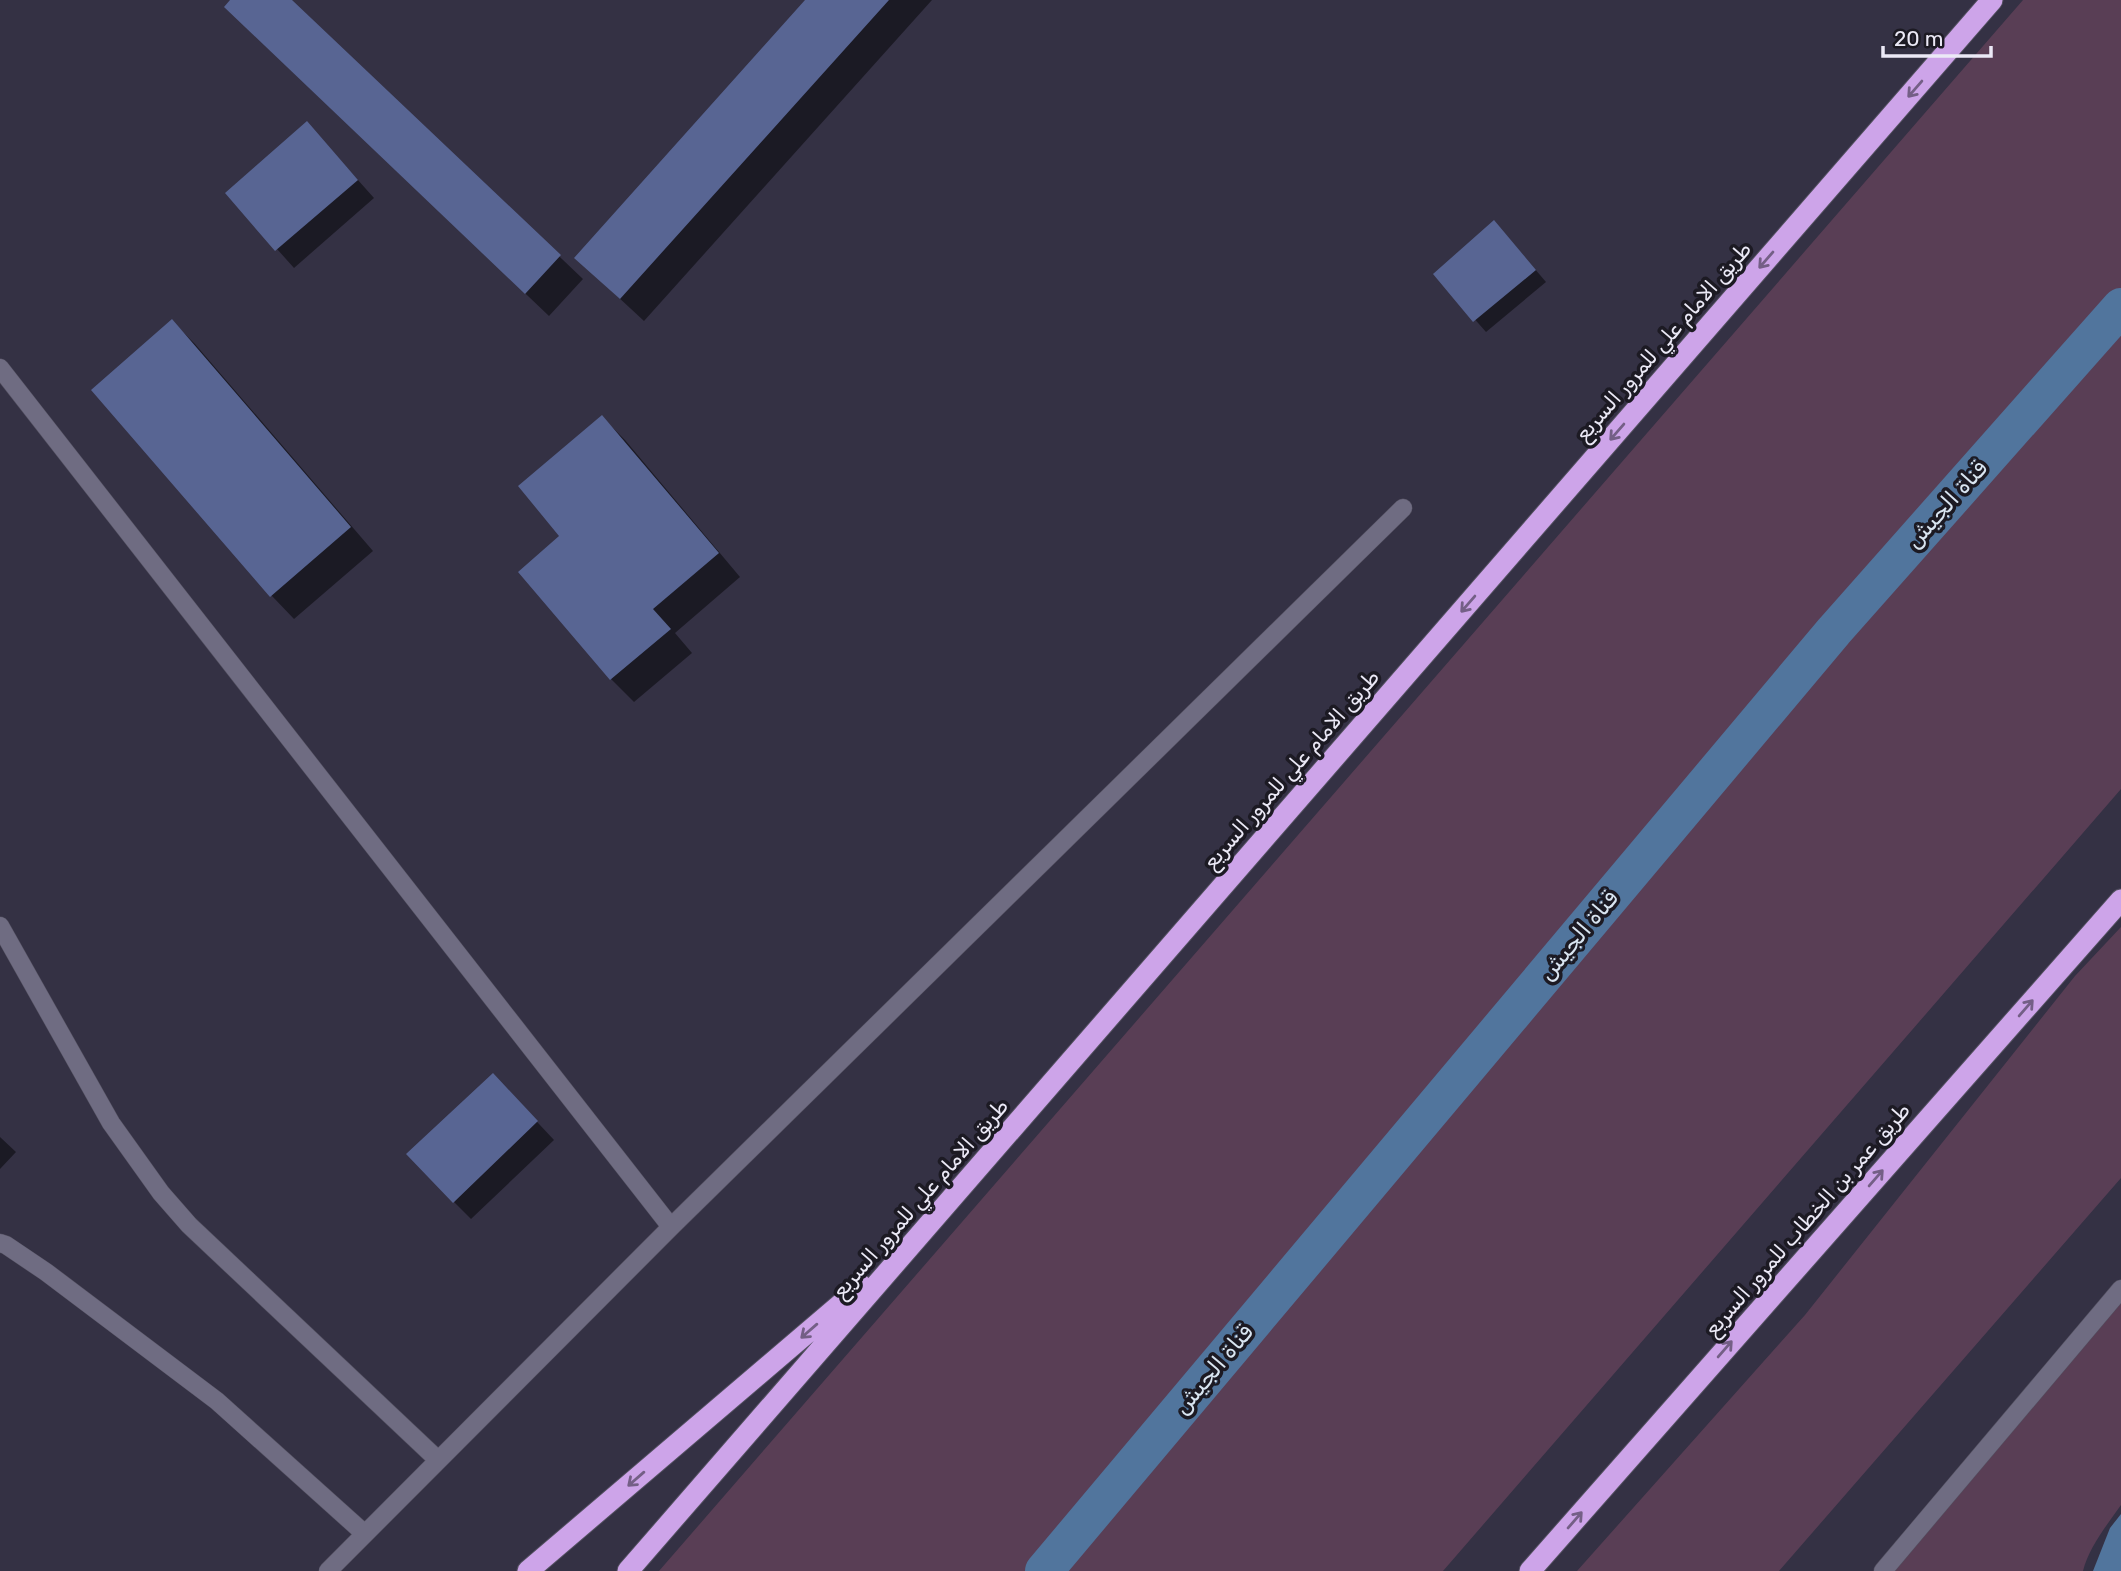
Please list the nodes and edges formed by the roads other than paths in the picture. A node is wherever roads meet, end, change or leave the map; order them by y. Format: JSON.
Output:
{"nodes":[{"id":1,"x":1992,"y":0,"type":"edge"},
{"id":2,"x":0,"y":368,"type":"edge"},
{"id":3,"x":1403,"y":508,"type":"dead end"},
{"id":4,"x":2121,"y":900,"type":"edge"},
{"id":5,"x":0,"y":926,"type":"edge"},
{"id":6,"x":671,"y":1227,"type":"junction"},
{"id":7,"x":916,"y":1239,"type":"junction"},
{"id":8,"x":0,"y":1243,"type":"edge"},
{"id":9,"x":2121,"y":1289,"type":"edge"},
{"id":10,"x":438,"y":1460,"type":"junction"},
{"id":11,"x":365,"y":1534,"type":"junction"},
{"id":12,"x":328,"y":1571,"type":"edge"},
{"id":13,"x":528,"y":1571,"type":"edge"},
{"id":14,"x":628,"y":1571,"type":"edge"},
{"id":15,"x":1530,"y":1571,"type":"edge"},
{"id":16,"x":1883,"y":1571,"type":"edge"}],
"edges":[{"from":1,"to":7,"type":"highway","name":"طريق الامام علي للمرور السريع","one_way":true},
{"from":2,"to":6,"type":"lane"},
{"from":3,"to":6,"type":"lane"},
{"from":15,"to":4,"type":"highway","name":"طريق عمر بن الخطاب للمرور السريع","one_way":true},
{"from":5,"to":10,"type":"lane"},
{"from":6,"to":10,"type":"lane"},
{"from":7,"to":13,"type":"highway","one_way":true},
{"from":7,"to":14,"type":"highway","name":"طريق الامام علي للمرور السريع"},
{"from":8,"to":11,"type":"lane"},
{"from":9,"to":16,"type":"lane"},
{"from":10,"to":11,"type":"lane"},
{"from":11,"to":12,"type":"lane"}]}
